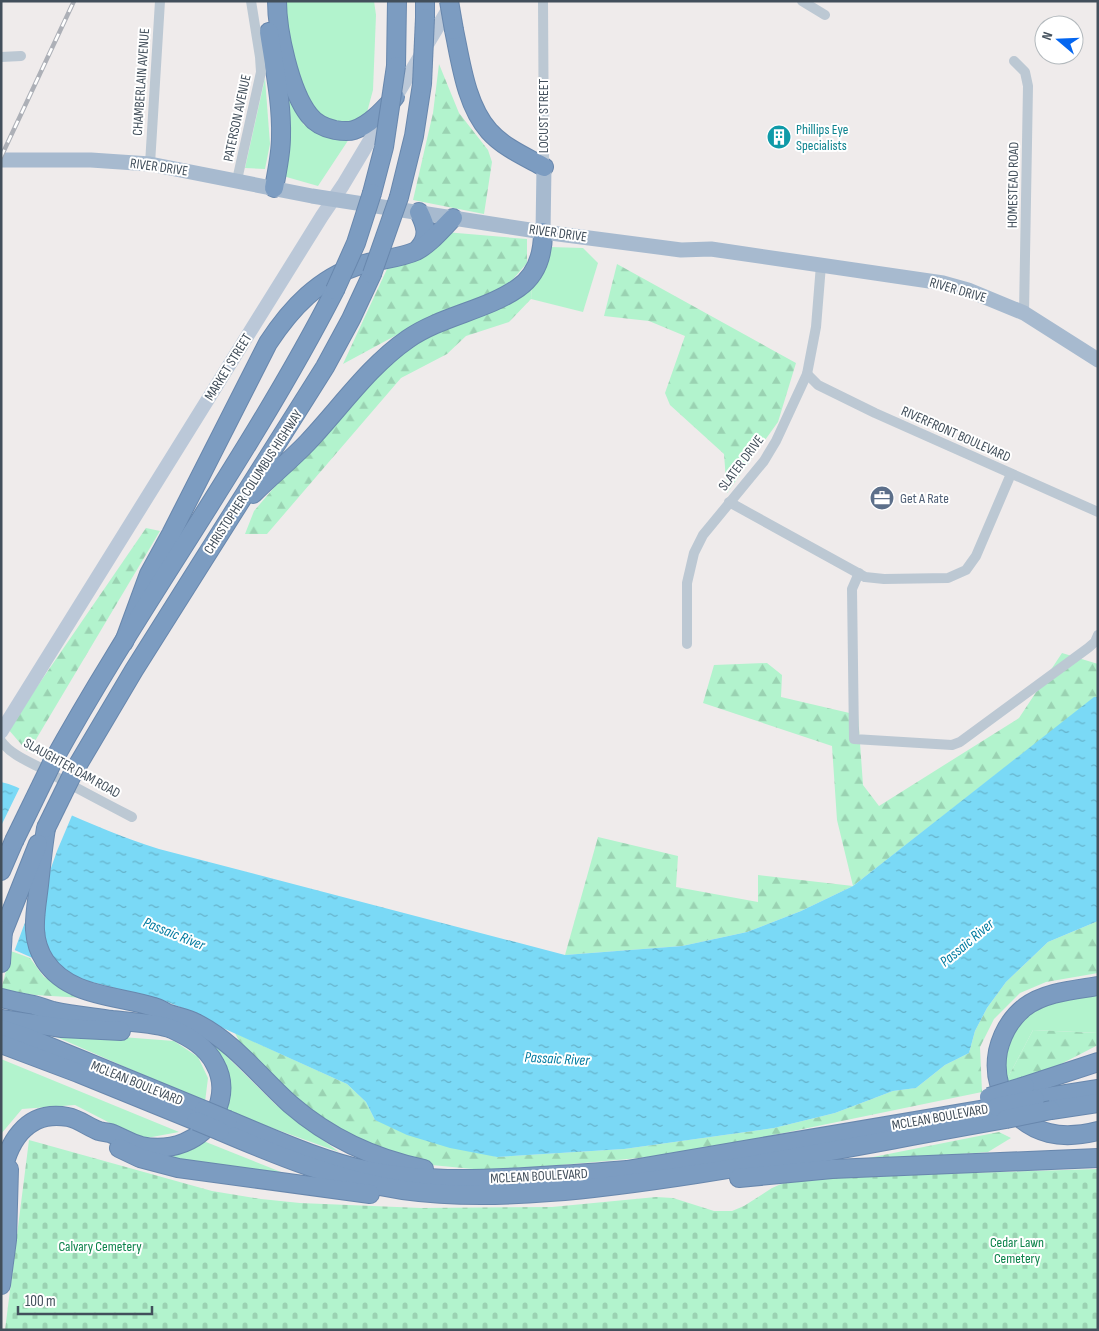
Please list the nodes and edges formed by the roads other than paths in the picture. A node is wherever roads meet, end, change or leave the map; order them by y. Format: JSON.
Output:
{"nodes":[{"id":1,"x":160,"y":1,"type":"edge"},
{"id":2,"x":251,"y":1,"type":"edge"},
{"id":3,"x":266,"y":1,"type":"edge"},
{"id":4,"x":277,"y":1,"type":"edge"},
{"id":5,"x":449,"y":1,"type":"edge"},
{"id":6,"x":453,"y":1,"type":"edge"},
{"id":7,"x":543,"y":1,"type":"edge"},
{"id":8,"x":802,"y":1,"type":"edge"},
{"id":9,"x":397,"y":3,"type":"edge"},
{"id":10,"x":425,"y":9,"type":"edge"},
{"id":11,"x":825,"y":15,"type":"dead end"},
{"id":12,"x":1,"y":56,"type":"edge"},
{"id":13,"x":21,"y":56,"type":"dead end"},
{"id":14,"x":1014,"y":61,"type":"dead end"},
{"id":15,"x":395,"y":97,"type":"junction"},
{"id":16,"x":1,"y":160,"type":"edge"},
{"id":17,"x":150,"y":164,"type":"junction"},
{"id":18,"x":544,"y":167,"type":"junction"},
{"id":19,"x":237,"y":180,"type":"junction"},
{"id":20,"x":274,"y":188,"type":"junction"},
{"id":21,"x":334,"y":199,"type":"junction"},
{"id":22,"x":419,"y":212,"type":"junction"},
{"id":23,"x":453,"y":218,"type":"junction"},
{"id":24,"x":543,"y":232,"type":"junction"},
{"id":25,"x":414,"y":252,"type":"junction"},
{"id":26,"x":821,"y":265,"type":"junction"},
{"id":27,"x":1024,"y":313,"type":"junction"},
{"id":28,"x":1098,"y":360,"type":"edge"},
{"id":29,"x":807,"y":374,"type":"junction"},
{"id":30,"x":1011,"y":474,"type":"junction"},
{"id":31,"x":729,"y":502,"type":"junction"},
{"id":32,"x":234,"y":511,"type":"junction"},
{"id":33,"x":1098,"y":512,"type":"edge"},
{"id":34,"x":182,"y":532,"type":"junction"},
{"id":35,"x":859,"y":573,"type":"junction"},
{"id":36,"x":1098,"y":635,"type":"edge"},
{"id":37,"x":687,"y":644,"type":"dead end"},
{"id":38,"x":1,"y":732,"type":"edge"},
{"id":39,"x":1,"y":741,"type":"edge"},
{"id":40,"x":132,"y":817,"type":"dead end"},
{"id":41,"x":46,"y":828,"type":"junction"},
{"id":42,"x":14,"y":841,"type":"junction"},
{"id":43,"x":1,"y":856,"type":"edge"},
{"id":44,"x":1,"y":871,"type":"edge"},
{"id":45,"x":2,"y":933,"type":"edge"},
{"id":46,"x":1,"y":963,"type":"edge"},
{"id":47,"x":1098,"y":986,"type":"edge"},
{"id":48,"x":1,"y":998,"type":"edge"},
{"id":49,"x":36,"y":1005,"type":"junction"},
{"id":50,"x":167,"y":1013,"type":"junction"},
{"id":51,"x":1,"y":1019,"type":"edge"},
{"id":52,"x":1,"y":1029,"type":"edge"},
{"id":53,"x":181,"y":1034,"type":"junction"},
{"id":54,"x":1,"y":1044,"type":"edge"},
{"id":55,"x":1098,"y":1062,"type":"edge"},
{"id":56,"x":1098,"y":1089,"type":"edge"},
{"id":57,"x":1030,"y":1093,"type":"junction"},
{"id":58,"x":1098,"y":1103,"type":"edge"},
{"id":59,"x":997,"y":1107,"type":"junction"},
{"id":60,"x":200,"y":1116,"type":"junction"},
{"id":61,"x":224,"y":1126,"type":"junction"},
{"id":62,"x":98,"y":1131,"type":"junction"},
{"id":63,"x":1098,"y":1131,"type":"edge"},
{"id":64,"x":10,"y":1148,"type":"junction"},
{"id":65,"x":1098,"y":1158,"type":"edge"},
{"id":66,"x":527,"y":1177,"type":"junction"},
{"id":67,"x":1,"y":1181,"type":"edge"},
{"id":68,"x":586,"y":1188,"type":"junction"},
{"id":69,"x":486,"y":1194,"type":"junction"},
{"id":70,"x":1,"y":1286,"type":"edge"}],
"edges":[{"from":1,"to":17,"type":"street","name":"CHAMBERLAIN AVENUE"},
{"from":2,"to":19,"type":"street","name":"PATERSON AVENUE"},
{"from":3,"to":20,"type":"highway"},
{"from":4,"to":15,"type":"highway"},
{"from":5,"to":18,"type":"highway","bridge":true},
{"from":6,"to":15,"type":"main road","name":"MARKET STREET"},
{"from":7,"to":18,"type":"street","name":"LOCUST STREET"},
{"from":8,"to":11,"type":"street"},
{"from":9,"to":34,"type":"highway","name":"CHRISTOPHER COLUMBUS HIGHWAY","bridge":true},
{"from":10,"to":32,"type":"highway","name":"CHRISTOPHER COLUMBUS HIGHWAY","bridge":true},
{"from":12,"to":13,"type":"street"},
{"from":14,"to":27,"type":"street","name":"HOMESTEAD ROAD"},
{"from":15,"to":21,"type":"main road","name":"MARKET STREET"},
{"from":16,"to":17,"type":"main road","name":"RIVER DRIVE"},
{"from":17,"to":19,"type":"main road","name":"RIVER DRIVE"},
{"from":18,"to":24,"type":"main road","name":"LOCUST STREET"},
{"from":19,"to":20,"type":"main road","name":"RIVER DRIVE"},
{"from":20,"to":21,"type":"main road","name":"RIVER DRIVE"},
{"from":21,"to":22,"type":"main road","name":"RIVER DRIVE"},
{"from":21,"to":38,"type":"main road","name":"MARKET STREET"},
{"from":22,"to":23,"type":"main road","name":"RIVER DRIVE"},
{"from":22,"to":25,"type":"highway"},
{"from":23,"to":24,"type":"main road","name":"RIVER DRIVE"},
{"from":23,"to":25,"type":"highway"},
{"from":24,"to":26,"type":"main road","name":"RIVER DRIVE"},
{"from":24,"to":32,"type":"highway"},
{"from":25,"to":34,"type":"highway"},
{"from":26,"to":27,"type":"main road","name":"RIVER DRIVE"},
{"from":26,"to":29,"type":"street","name":"SLATER DRIVE"},
{"from":27,"to":28,"type":"main road","name":"RIVER DRIVE"},
{"from":29,"to":30,"type":"street","name":"RIVERFRONT BOULEVARD"},
{"from":29,"to":31,"type":"street","name":"SLATER DRIVE"},
{"from":30,"to":33,"type":"street","name":"RIVERFRONT BOULEVARD"},
{"from":30,"to":35,"type":"street"},
{"from":31,"to":35,"type":"street"},
{"from":31,"to":37,"type":"street","name":"SLATER DRIVE"},
{"from":32,"to":41,"type":"highway","name":"CHRISTOPHER COLUMBUS HIGHWAY","bridge":true},
{"from":34,"to":42,"type":"highway","name":"CHRISTOPHER COLUMBUS HIGHWAY","bridge":true},
{"from":35,"to":36,"type":"street"},
{"from":39,"to":40,"type":"street","name":"SLAUGHTER DAM ROAD"},
{"from":41,"to":45,"type":"highway","name":"CHRISTOPHER COLUMBUS HIGHWAY"},
{"from":41,"to":50,"type":"highway"},
{"from":42,"to":43,"type":"highway"},
{"from":42,"to":44,"type":"highway","name":"CHRISTOPHER COLUMBUS HIGHWAY"},
{"from":45,"to":46,"type":"highway","name":"CHRISTOPHER COLUMBUS HIGHWAY"},
{"from":47,"to":63,"type":"highway"},
{"from":48,"to":49,"type":"highway"},
{"from":49,"to":50,"type":"highway"},
{"from":49,"to":53,"type":"highway"},
{"from":50,"to":66,"type":"highway"},
{"from":51,"to":53,"type":"highway"},
{"from":52,"to":60,"type":"highway","name":"MCLEAN BOULEVARD"},
{"from":53,"to":62,"type":"highway"},
{"from":54,"to":60,"type":"highway","name":"MCLEAN BOULEVARD"},
{"from":55,"to":57,"type":"highway"},
{"from":56,"to":57,"type":"highway"},
{"from":57,"to":59,"type":"highway","bridge":true},
{"from":58,"to":59,"type":"highway","name":"MCLEAN BOULEVARD","bridge":true},
{"from":59,"to":66,"type":"highway","name":"MCLEAN BOULEVARD"},
{"from":59,"to":68,"type":"highway","name":"MCLEAN BOULEVARD"},
{"from":60,"to":61,"type":"highway","name":"MCLEAN BOULEVARD","bridge":true},
{"from":61,"to":66,"type":"highway","name":"MCLEAN BOULEVARD"},
{"from":61,"to":69,"type":"highway","name":"MCLEAN BOULEVARD"},
{"from":62,"to":64,"type":"highway"},
{"from":62,"to":69,"type":"highway"},
{"from":64,"to":67,"type":"highway"},
{"from":64,"to":70,"type":"highway"},
{"from":65,"to":68,"type":"highway"},
{"from":68,"to":69,"type":"highway","name":"MCLEAN BOULEVARD"}]}
